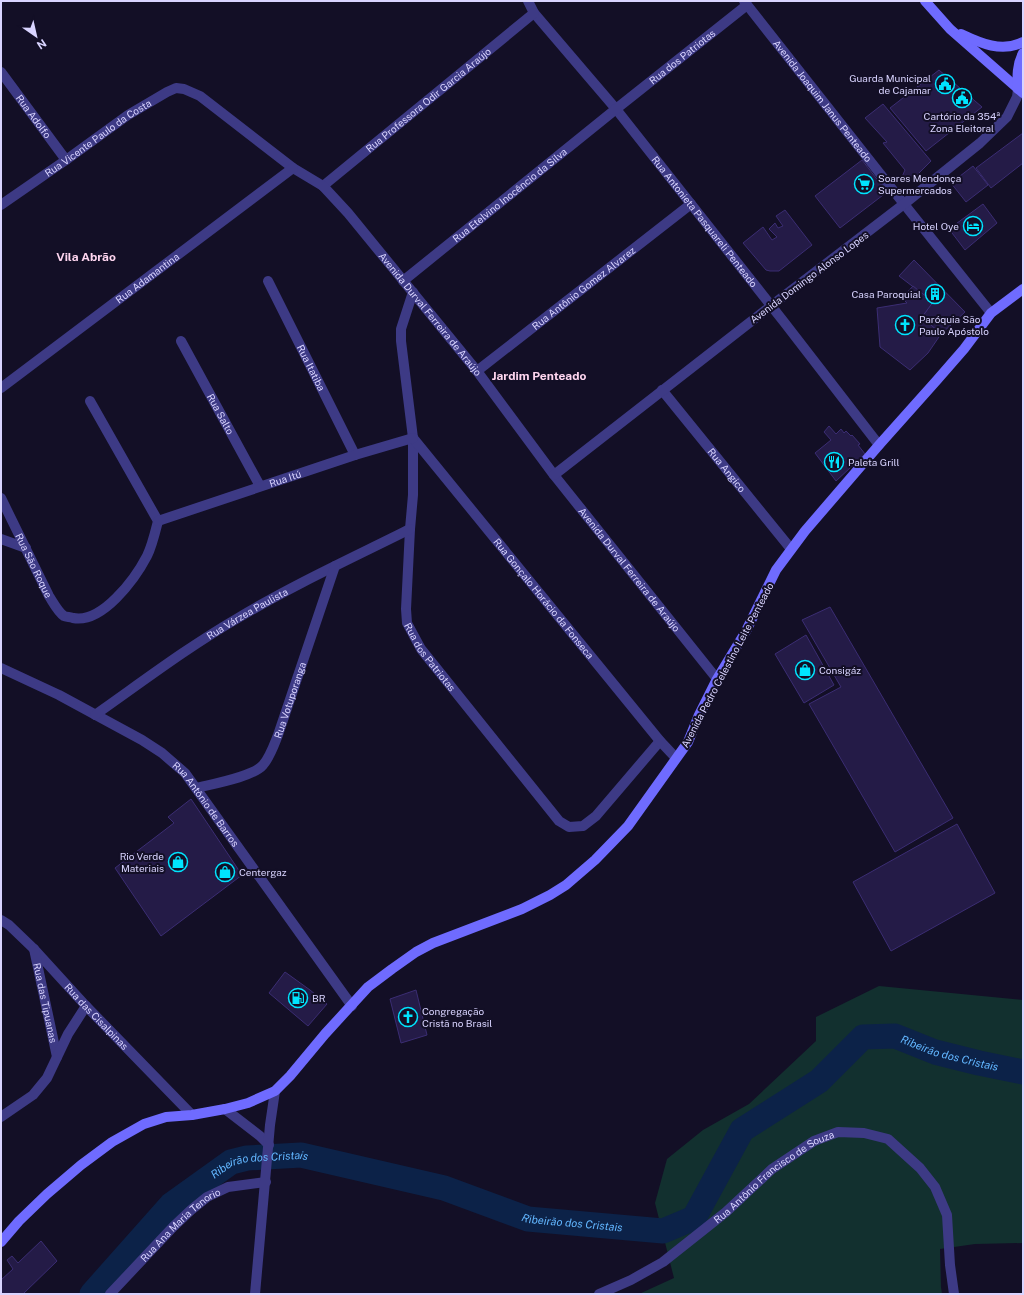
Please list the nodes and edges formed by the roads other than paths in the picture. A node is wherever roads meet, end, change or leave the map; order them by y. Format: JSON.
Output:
{"nodes":[{"id":1,"x":528,"y":1,"type":"edge"},
{"id":2,"x":925,"y":1,"type":"edge"},
{"id":3,"x":746,"y":3,"type":"edge"},
{"id":4,"x":534,"y":13,"type":"junction"},
{"id":5,"x":950,"y":29,"type":"junction"},
{"id":6,"x":1023,"y":42,"type":"edge"},
{"id":7,"x":1023,"y":53,"type":"edge"},
{"id":8,"x":1,"y":72,"type":"edge"},
{"id":9,"x":1020,"y":91,"type":"edge"},
{"id":10,"x":200,"y":96,"type":"joint"},
{"id":11,"x":616,"y":109,"type":"junction"},
{"id":12,"x":66,"y":160,"type":"junction"},
{"id":13,"x":293,"y":168,"type":"junction"},
{"id":14,"x":322,"y":186,"type":"junction"},
{"id":15,"x":691,"y":204,"type":"junction"},
{"id":16,"x":904,"y":204,"type":"junction"},
{"id":17,"x":1,"y":205,"type":"edge"},
{"id":18,"x":268,"y":281,"type":"dead end"},
{"id":19,"x":403,"y":281,"type":"junction"},
{"id":20,"x":1023,"y":289,"type":"edge"},
{"id":21,"x":412,"y":292,"type":"junction"},
{"id":22,"x":771,"y":306,"type":"junction"},
{"id":23,"x":991,"y":313,"type":"junction"},
{"id":24,"x":181,"y":341,"type":"dead end"},
{"id":25,"x":476,"y":371,"type":"junction"},
{"id":26,"x":1,"y":388,"type":"edge"},
{"id":27,"x":662,"y":390,"type":"junction"},
{"id":28,"x":90,"y":401,"type":"dead end"},
{"id":29,"x":412,"y":438,"type":"junction"},
{"id":30,"x":879,"y":445,"type":"junction"},
{"id":31,"x":355,"y":454,"type":"junction"},
{"id":32,"x":554,"y":475,"type":"junction"},
{"id":33,"x":260,"y":486,"type":"junction"},
{"id":34,"x":1,"y":498,"type":"edge"},
{"id":35,"x":158,"y":521,"type":"junction"},
{"id":36,"x":410,"y":529,"type":"junction"},
{"id":37,"x":1,"y":539,"type":"edge"},
{"id":38,"x":26,"y":548,"type":"junction"},
{"id":39,"x":791,"y":549,"type":"junction"},
{"id":40,"x":335,"y":566,"type":"junction"},
{"id":41,"x":1,"y":668,"type":"edge"},
{"id":42,"x":717,"y":679,"type":"junction"},
{"id":43,"x":95,"y":715,"type":"junction"},
{"id":44,"x":660,"y":741,"type":"junction"},
{"id":45,"x":676,"y":758,"type":"junction"},
{"id":46,"x":196,"y":788,"type":"junction"},
{"id":47,"x":1,"y":920,"type":"edge"},
{"id":48,"x":34,"y":949,"type":"junction"},
{"id":49,"x":86,"y":1006,"type":"junction"},
{"id":50,"x":352,"y":1006,"type":"junction"},
{"id":51,"x":57,"y":1057,"type":"junction"},
{"id":52,"x":275,"y":1091,"type":"junction"},
{"id":53,"x":225,"y":1109,"type":"junction"},
{"id":54,"x":192,"y":1115,"type":"junction"},
{"id":55,"x":1,"y":1117,"type":"edge"},
{"id":56,"x":268,"y":1147,"type":"junction"},
{"id":57,"x":266,"y":1182,"type":"junction"},
{"id":58,"x":1,"y":1242,"type":"edge"},
{"id":59,"x":110,"y":1294,"type":"edge"},
{"id":60,"x":255,"y":1294,"type":"edge"},
{"id":61,"x":599,"y":1294,"type":"edge"},
{"id":62,"x":954,"y":1294,"type":"edge"}],
"edges":[{"from":1,"to":4,"type":"street","name":"Rua Antonieta Pasquareli Penteado"},
{"from":2,"to":5,"type":"street"},
{"from":3,"to":11,"type":"street","name":"Rua dos Patriotas"},
{"from":3,"to":16,"type":"street","name":"Avenida Joaquim Janus Penteado"},
{"from":4,"to":11,"type":"street","name":"Rua Antonieta Pasquareli Penteado"},
{"from":4,"to":14,"type":"street","name":"Rua Professora Odir Garcia Araújo"},
{"from":5,"to":6,"type":"street"},
{"from":5,"to":9,"type":"street"},
{"from":7,"to":9,"type":"street","name":"Avenida Domingo Alonso Lopes"},
{"from":8,"to":12,"type":"street","name":"Rua Adolfo"},
{"from":9,"to":16,"type":"street","name":"Avenida Domingo Alonso Lopes"},
{"from":10,"to":12,"type":"street","name":"Rua Vicente Paulo da Costa"},
{"from":10,"to":13,"type":"street","name":"Avenida Durval Ferreira de Araújo"},
{"from":11,"to":15,"type":"street","name":"Rua Antonieta Pasquareli Penteado"},
{"from":11,"to":19,"type":"street","name":"Rua Etelvino Inocêncio da Silva"},
{"from":12,"to":17,"type":"street","name":"Rua Vicente Paulo da Costa"},
{"from":13,"to":14,"type":"street","name":"Avenida Durval Ferreira de Araújo"},
{"from":13,"to":26,"type":"street","name":"Rua Adamantina"},
{"from":14,"to":19,"type":"street","name":"Avenida Durval Ferreira de Araújo"},
{"from":15,"to":22,"type":"street","name":"Rua Antonieta Pasquareli Penteado"},
{"from":15,"to":25,"type":"street","name":"Rua Antônio Gomez Alvarez"},
{"from":16,"to":22,"type":"street","name":"Avenida Domingo Alonso Lopes"},
{"from":16,"to":23,"type":"street","name":"Avenida Joaquim Janus Penteado"},
{"from":18,"to":31,"type":"street","name":"Rua Itatiba"},
{"from":19,"to":21,"type":"street","name":"Avenida Durval Ferreira de Araújo"},
{"from":20,"to":23,"type":"street","name":"Avenida Pedro Celestino Leite Penteado"},
{"from":21,"to":25,"type":"street","name":"Avenida Durval Ferreira de Araújo"},
{"from":21,"to":29,"type":"street","name":"Rua dos Patriotas"},
{"from":22,"to":27,"type":"street","name":"Avenida Domingo Alonso Lopes"},
{"from":22,"to":30,"type":"street","name":"Rua Antonieta Pasquareli Penteado"},
{"from":23,"to":30,"type":"street","name":"Avenida Pedro Celestino Leite Penteado"},
{"from":24,"to":33,"type":"street","name":"Rua Salto"},
{"from":25,"to":32,"type":"street","name":"Avenida Durval Ferreira de Araújo"},
{"from":27,"to":32,"type":"street","name":"Avenida Domingo Alonso Lopes"},
{"from":27,"to":39,"type":"street","name":"Rua Angico"},
{"from":28,"to":35,"type":"street"},
{"from":29,"to":31,"type":"street","name":"Rua Itú"},
{"from":29,"to":36,"type":"street","name":"Rua dos Patriotas"},
{"from":29,"to":44,"type":"street","name":"Rua Gonçalo Horácio da Fonseca"},
{"from":30,"to":39,"type":"street","name":"Avenida Pedro Celestino Leite Penteado"},
{"from":31,"to":33,"type":"street","name":"Rua Itú"},
{"from":32,"to":42,"type":"street","name":"Avenida Durval Ferreira de Araújo"},
{"from":33,"to":35,"type":"street","name":"Rua Itú"},
{"from":34,"to":38,"type":"street","name":"Rua São Roque"},
{"from":35,"to":38,"type":"street","name":"Rua São Roque"},
{"from":36,"to":40,"type":"street","name":"Rua Várzea Paulista"},
{"from":36,"to":44,"type":"street","name":"Rua dos Patriotas"},
{"from":37,"to":38,"type":"street"},
{"from":39,"to":42,"type":"street","name":"Avenida Pedro Celestino Leite Penteado"},
{"from":40,"to":43,"type":"street","name":"Rua Várzea Paulista"},
{"from":40,"to":46,"type":"street","name":"Rua Votuporanga"},
{"from":41,"to":43,"type":"street","name":"Rua Antônio de Barros"},
{"from":42,"to":45,"type":"street","name":"Avenida Pedro Celestino Leite Penteado"},
{"from":43,"to":46,"type":"street","name":"Rua Antônio de Barros"},
{"from":44,"to":45,"type":"street","name":"Rua Gonçalo Horácio da Fonseca"},
{"from":45,"to":50,"type":"street","name":"Avenida Pedro Celestino Leite Penteado"},
{"from":46,"to":50,"type":"street","name":"Rua Antônio de Barros"},
{"from":47,"to":48,"type":"street","name":"Rua das Cisalpinas"},
{"from":48,"to":49,"type":"street","name":"Rua das Cisalpinas"},
{"from":48,"to":51,"type":"street","name":"Rua das Tipuanas"},
{"from":49,"to":51,"type":"street","name":"Rua das Tipuanas"},
{"from":49,"to":54,"type":"street","name":"Rua das Cisalpinas"},
{"from":50,"to":52,"type":"street","name":"Avenida Pedro Celestino Leite Penteado"},
{"from":51,"to":55,"type":"street","name":"Rua das Tipuanas"},
{"from":52,"to":53,"type":"street"},
{"from":52,"to":56,"type":"street"},
{"from":53,"to":54,"type":"street"},
{"from":53,"to":56,"type":"street"},
{"from":54,"to":58,"type":"street"},
{"from":56,"to":57,"type":"street"},
{"from":57,"to":59,"type":"street","name":"Rua Ana Maria Tenorio"},
{"from":57,"to":60,"type":"street"},
{"from":61,"to":62,"type":"street","name":"Rua Antônio Francisco de Souza"}]}
